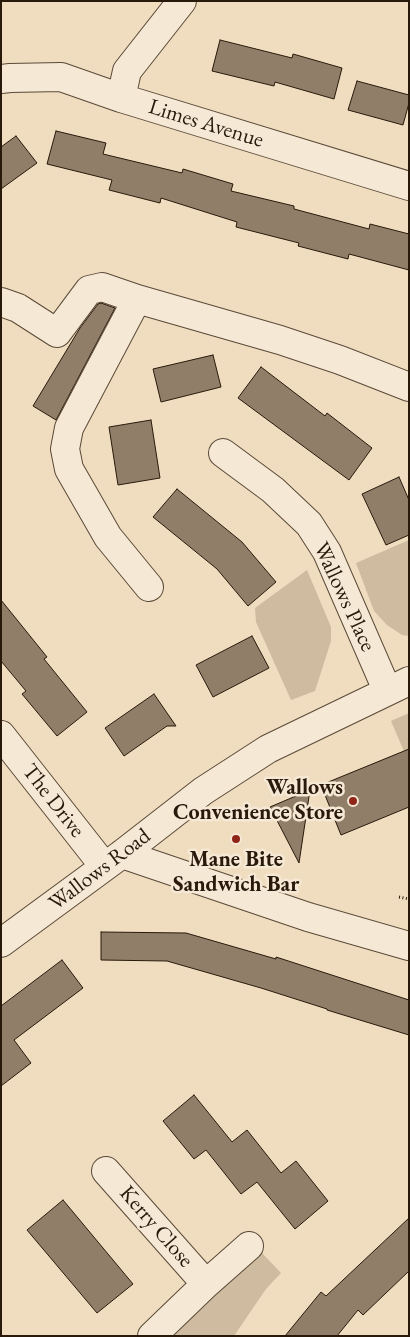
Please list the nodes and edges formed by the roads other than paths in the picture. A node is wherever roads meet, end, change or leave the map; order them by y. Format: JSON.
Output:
{"nodes":[{"id":1,"x":182,"y":1,"type":"edge"},
{"id":2,"x":1,"y":80,"type":"edge"},
{"id":3,"x":121,"y":98,"type":"junction"},
{"id":4,"x":409,"y":186,"type":"edge"},
{"id":5,"x":137,"y":299,"type":"junction"},
{"id":6,"x":1,"y":302,"type":"edge"},
{"id":7,"x":409,"y":387,"type":"edge"},
{"id":8,"x":222,"y":453,"type":"dead end"},
{"id":9,"x":149,"y":587,"type":"dead end"},
{"id":10,"x":398,"y":685,"type":"edge"},
{"id":11,"x":1,"y":735,"type":"edge"},
{"id":12,"x":113,"y":860,"type":"junction"},
{"id":13,"x":1,"y":943,"type":"edge"},
{"id":14,"x":409,"y":946,"type":"edge"},
{"id":15,"x":106,"y":1171,"type":"dead end"},
{"id":16,"x":249,"y":1246,"type":"dead end"},
{"id":17,"x":206,"y":1284,"type":"junction"},
{"id":18,"x":152,"y":1336,"type":"edge"}],
"edges":[{"from":1,"to":3,"type":"street"},
{"from":2,"to":3,"type":"street","name":"Limes Avenue"},
{"from":3,"to":4,"type":"street","name":"Limes Avenue"},
{"from":5,"to":6,"type":"street"},
{"from":5,"to":7,"type":"street"},
{"from":5,"to":9,"type":"street"},
{"from":8,"to":10,"type":"street","name":"Wallows Place"},
{"from":10,"to":12,"type":"street","name":"Wallows Road"},
{"from":11,"to":12,"type":"street","name":"The Drive"},
{"from":12,"to":13,"type":"street","name":"Wallows Road"},
{"from":12,"to":14,"type":"street"},
{"from":15,"to":17,"type":"street","name":"Kerry Close"},
{"from":16,"to":17,"type":"street","name":"Kerry Close"},
{"from":17,"to":18,"type":"street","name":"Kerry Close"}]}
